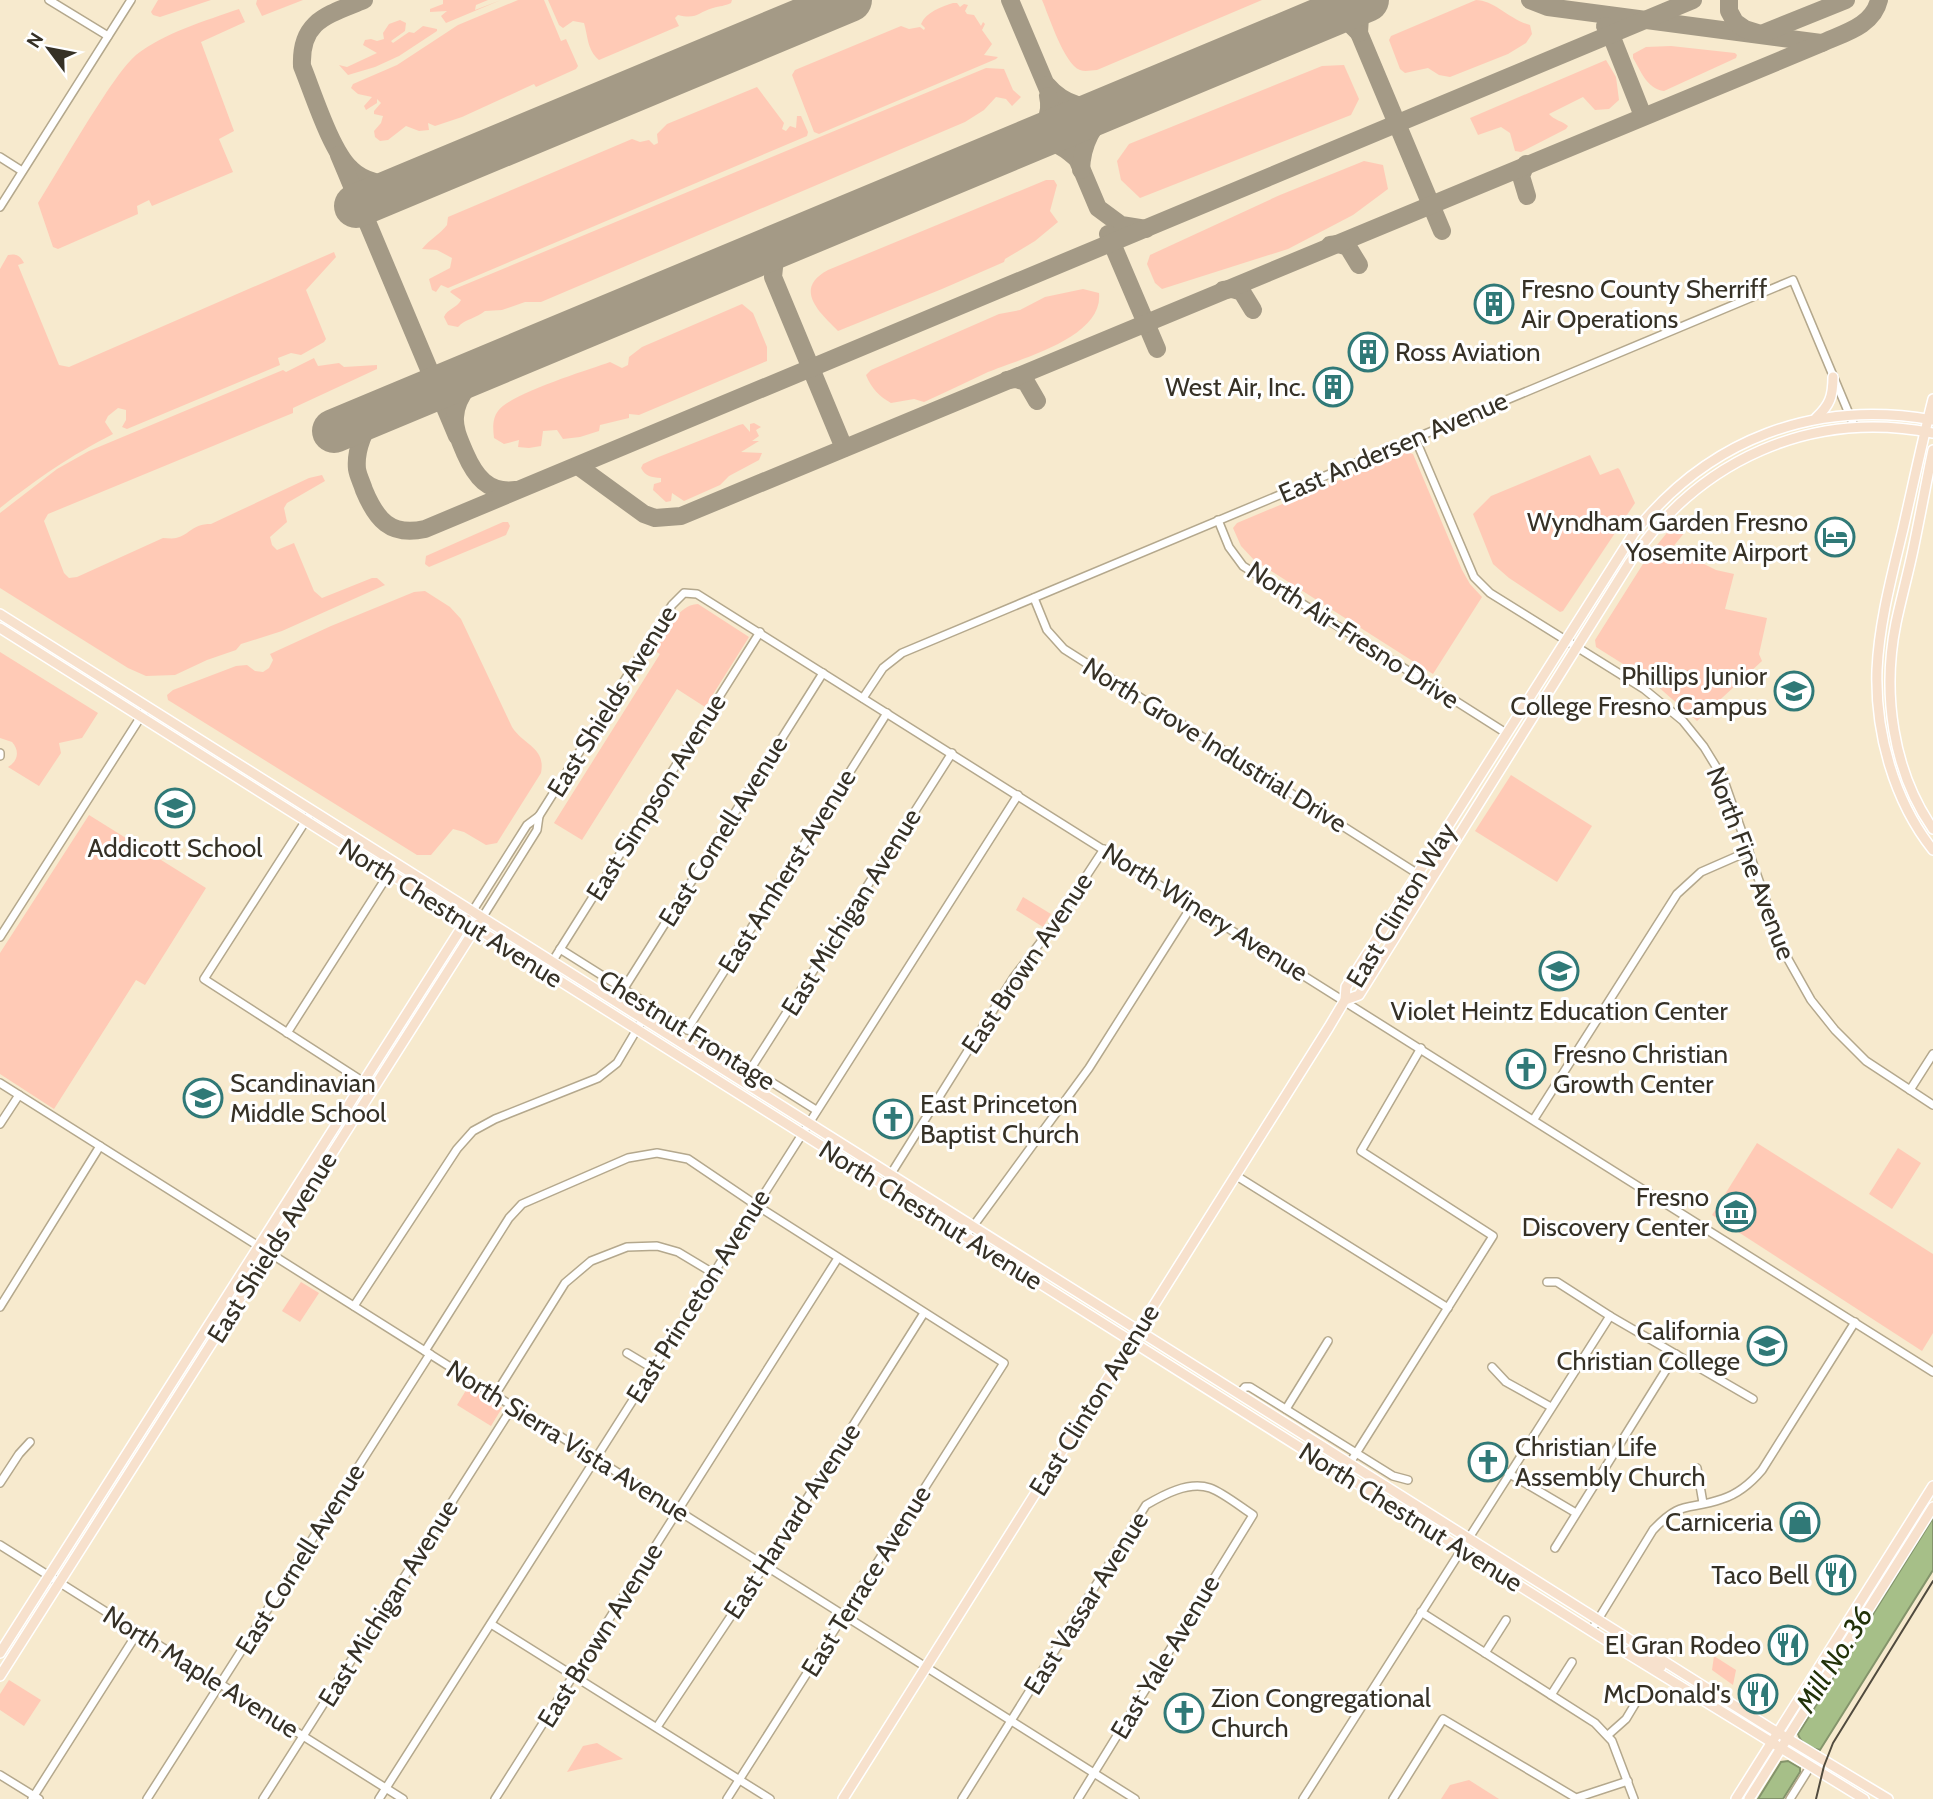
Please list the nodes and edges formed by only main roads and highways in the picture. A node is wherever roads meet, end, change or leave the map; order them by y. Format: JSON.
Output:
{"nodes":[{"id":1,"x":1833,"y":377,"type":"road end"},
{"id":2,"x":1933,"y":399,"type":"edge"},
{"id":3,"x":1814,"y":419,"type":"junction"},
{"id":4,"x":1930,"y":419,"type":"edge"},
{"id":5,"x":1929,"y":432,"type":"edge"},
{"id":6,"x":1933,"y":450,"type":"edge"},
{"id":7,"x":1718,"y":457,"type":"junction"},
{"id":8,"x":1671,"y":511,"type":"junction"},
{"id":9,"x":0,"y":614,"type":"edge"},
{"id":10,"x":0,"y":628,"type":"edge"},
{"id":11,"x":1933,"y":829,"type":"edge"},
{"id":12,"x":1933,"y":850,"type":"edge"},
{"id":13,"x":472,"y":912,"type":"junction"},
{"id":14,"x":482,"y":918,"type":"junction"},
{"id":15,"x":466,"y":922,"type":"junction"},
{"id":16,"x":475,"y":928,"type":"junction"},
{"id":17,"x":561,"y":982,"type":"junction"},
{"id":18,"x":1345,"y":1000,"type":"junction"},
{"id":19,"x":618,"y":1004,"type":"junction"},
{"id":20,"x":1138,"y":1331,"type":"junction"},
{"id":21,"x":1131,"y":1341,"type":"junction"},
{"id":22,"x":186,"y":1361,"type":"junction"},
{"id":23,"x":169,"y":1410,"type":"junction"},
{"id":24,"x":1933,"y":1486,"type":"edge"},
{"id":25,"x":1933,"y":1507,"type":"edge"},
{"id":26,"x":1881,"y":1569,"type":"junction"},
{"id":27,"x":1615,"y":1646,"type":"junction"},
{"id":28,"x":0,"y":1653,"type":"edge"},
{"id":29,"x":1833,"y":1667,"type":"junction"},
{"id":30,"x":1684,"y":1674,"type":"junction"},
{"id":31,"x":0,"y":1676,"type":"edge"},
{"id":32,"x":1778,"y":1733,"type":"junction"},
{"id":33,"x":1787,"y":1739,"type":"junction"},
{"id":34,"x":1771,"y":1743,"type":"junction"},
{"id":35,"x":1781,"y":1749,"type":"junction"},
{"id":36,"x":1806,"y":1765,"type":"junction"},
{"id":37,"x":1830,"y":1765,"type":"junction"},
{"id":38,"x":843,"y":1799,"type":"edge"},
{"id":39,"x":1736,"y":1799,"type":"edge"},
{"id":40,"x":1749,"y":1799,"type":"edge"},
{"id":41,"x":1864,"y":1799,"type":"edge"},
{"id":42,"x":1888,"y":1799,"type":"edge"}],
"edges":[{"from":1,"to":3,"type":"main road"},
{"from":2,"to":4,"type":"main road"},
{"from":3,"to":4,"type":"main road","name":"East Clinton Way"},
{"from":3,"to":7,"type":"main road","name":"East Clinton Way"},
{"from":4,"to":5,"type":"main road"},
{"from":5,"to":8,"type":"main road","name":"East Clinton Way"},
{"from":5,"to":12,"type":"main road"},
{"from":6,"to":11,"type":"main road"},
{"from":7,"to":8,"type":"main road"},
{"from":7,"to":18,"type":"main road","name":"East Clinton Way"},
{"from":8,"to":18,"type":"main road","name":"East Clinton Way"},
{"from":9,"to":13,"type":"main road","name":"North Chestnut Avenue"},
{"from":10,"to":15,"type":"main road","name":"North Chestnut Avenue"},
{"from":13,"to":14,"type":"main road","name":"North Chestnut Avenue"},
{"from":13,"to":15,"type":"main road","name":"East Shields Avenue"},
{"from":14,"to":16,"type":"main road","name":"East Shields Avenue"},
{"from":14,"to":19,"type":"main road","name":"North Chestnut Avenue"},
{"from":15,"to":16,"type":"main road","name":"North Chestnut Avenue"},
{"from":15,"to":22,"type":"main road","name":"East Shields Avenue"},
{"from":16,"to":17,"type":"main road","name":"North Chestnut Avenue"},
{"from":16,"to":23,"type":"main road","name":"East Shields Avenue"},
{"from":17,"to":19,"type":"main road"},
{"from":17,"to":21,"type":"main road","name":"North Chestnut Avenue"},
{"from":18,"to":20,"type":"main road","name":"East Clinton Avenue"},
{"from":19,"to":20,"type":"main road","name":"North Chestnut Avenue"},
{"from":20,"to":21,"type":"main road","name":"East Clinton Avenue"},
{"from":20,"to":30,"type":"main road","name":"North Chestnut Avenue"},
{"from":21,"to":27,"type":"main road","name":"North Chestnut Avenue"},
{"from":21,"to":38,"type":"main road","name":"East Clinton Avenue"},
{"from":22,"to":23,"type":"main road"},
{"from":22,"to":28,"type":"main road","name":"East Shields Avenue"},
{"from":23,"to":31,"type":"main road","name":"East Shields Avenue"},
{"from":24,"to":26,"type":"main road"},
{"from":25,"to":29,"type":"main road"},
{"from":26,"to":29,"type":"main road"},
{"from":26,"to":32,"type":"main road"},
{"from":27,"to":30,"type":"main road"},
{"from":27,"to":34,"type":"main road","name":"North Chestnut Avenue"},
{"from":29,"to":33,"type":"main road"},
{"from":30,"to":32,"type":"main road","name":"North Chestnut Avenue"},
{"from":32,"to":33,"type":"main road","name":"North Chestnut Avenue"},
{"from":32,"to":34,"type":"main road"},
{"from":33,"to":35,"type":"main road"},
{"from":33,"to":37,"type":"main road","name":"North Chestnut Avenue"},
{"from":34,"to":35,"type":"main road","name":"North Chestnut Avenue"},
{"from":34,"to":39,"type":"main road"},
{"from":35,"to":36,"type":"main road","name":"North Chestnut Avenue"},
{"from":35,"to":40,"type":"main road"},
{"from":36,"to":37,"type":"main road"},
{"from":36,"to":41,"type":"main road","name":"North Chestnut Avenue"},
{"from":37,"to":42,"type":"main road","name":"North Chestnut Avenue"}]}
